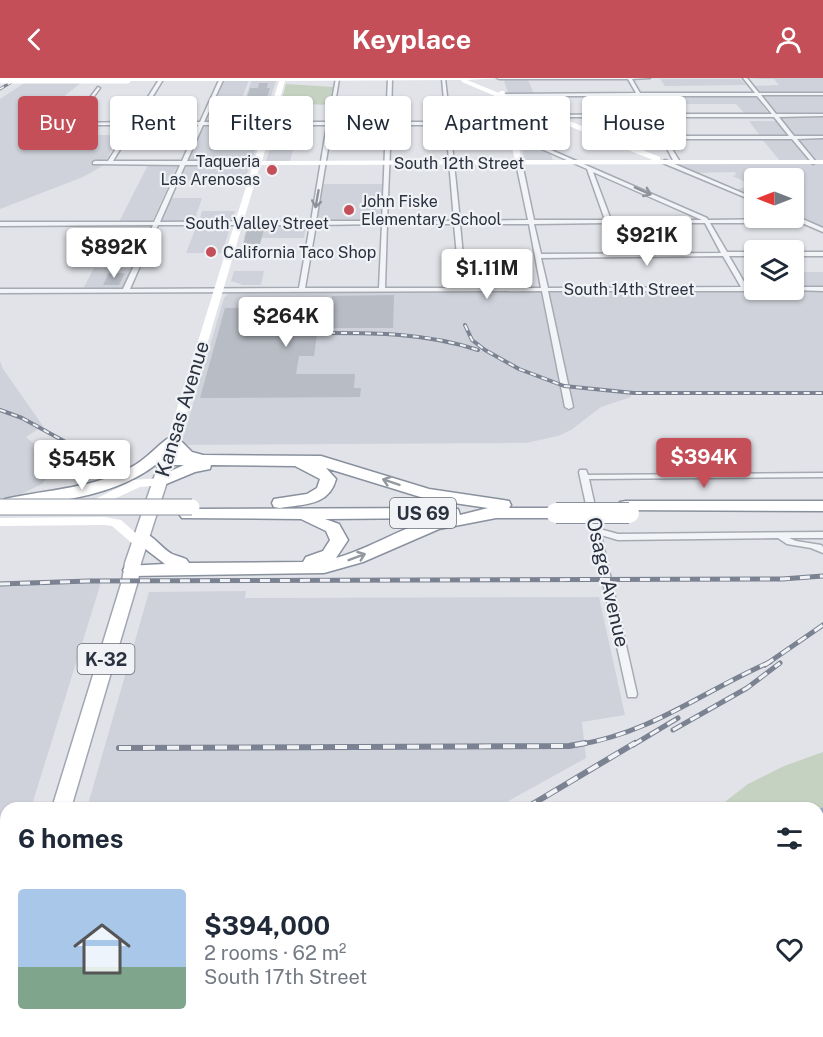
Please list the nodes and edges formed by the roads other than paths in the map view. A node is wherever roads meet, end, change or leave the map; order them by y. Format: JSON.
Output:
{"nodes":[{"id":1,"x":390,"y":78,"type":"edge"},
{"id":2,"x":456,"y":78,"type":"edge"},
{"id":3,"x":499,"y":78,"type":"edge"},
{"id":4,"x":629,"y":78,"type":"edge"},
{"id":5,"x":648,"y":78,"type":"edge"},
{"id":6,"x":745,"y":78,"type":"edge"},
{"id":7,"x":162,"y":79,"type":"edge"},
{"id":8,"x":222,"y":79,"type":"edge"},
{"id":9,"x":282,"y":79,"type":"edge"},
{"id":10,"x":337,"y":79,"type":"edge"},
{"id":11,"x":444,"y":79,"type":"edge"},
{"id":12,"x":0,"y":80,"type":"edge"},
{"id":13,"x":98,"y":88,"type":"dead end"},
{"id":14,"x":823,"y":94,"type":"edge"},
{"id":15,"x":638,"y":95,"type":"junction"},
{"id":16,"x":758,"y":95,"type":"junction"},
{"id":17,"x":92,"y":96,"type":"edge"},
{"id":18,"x":152,"y":96,"type":"edge"},
{"id":19,"x":277,"y":96,"type":"edge"},
{"id":20,"x":334,"y":96,"type":"edge"},
{"id":21,"x":389,"y":96,"type":"edge"},
{"id":22,"x":446,"y":96,"type":"edge"},
{"id":23,"x":503,"y":96,"type":"junction"},
{"id":24,"x":686,"y":115,"type":"edge"},
{"id":25,"x":774,"y":115,"type":"junction"},
{"id":26,"x":823,"y":115,"type":"edge"},
{"id":27,"x":197,"y":123,"type":"edge"},
{"id":28,"x":202,"y":123,"type":"junction"},
{"id":29,"x":209,"y":123,"type":"edge"},
{"id":30,"x":793,"y":137,"type":"junction"},
{"id":31,"x":823,"y":137,"type":"edge"},
{"id":32,"x":686,"y":138,"type":"edge"},
{"id":33,"x":119,"y":150,"type":"edge"},
{"id":34,"x":262,"y":150,"type":"edge"},
{"id":35,"x":325,"y":150,"type":"edge"},
{"id":36,"x":387,"y":150,"type":"edge"},
{"id":37,"x":451,"y":150,"type":"edge"},
{"id":38,"x":516,"y":150,"type":"edge"},
{"id":39,"x":550,"y":150,"type":"edge"},
{"id":40,"x":635,"y":150,"type":"edge"},
{"id":41,"x":669,"y":150,"type":"edge"},
{"id":42,"x":665,"y":162,"type":"junction"},
{"id":43,"x":676,"y":162,"type":"junction"},
{"id":44,"x":813,"y":162,"type":"junction"},
{"id":45,"x":823,"y":162,"type":"edge"},
{"id":46,"x":95,"y":163,"type":"dead end"},
{"id":47,"x":386,"y":163,"type":"junction"},
{"id":48,"x":452,"y":163,"type":"junction"},
{"id":49,"x":519,"y":163,"type":"junction"},
{"id":50,"x":581,"y":163,"type":"junction"},
{"id":51,"x":110,"y":164,"type":"junction"},
{"id":52,"x":183,"y":164,"type":"junction"},
{"id":53,"x":258,"y":164,"type":"junction"},
{"id":54,"x":323,"y":164,"type":"junction"},
{"id":55,"x":589,"y":167,"type":"junction"},
{"id":56,"x":744,"y":197,"type":"edge"},
{"id":57,"x":804,"y":221,"type":"edge"},
{"id":58,"x":609,"y":222,"type":"junction"},
{"id":59,"x":708,"y":222,"type":"junction"},
{"id":60,"x":744,"y":222,"type":"edge"},
{"id":61,"x":313,"y":223,"type":"junction"},
{"id":62,"x":384,"y":223,"type":"junction"},
{"id":63,"x":456,"y":223,"type":"junction"},
{"id":64,"x":532,"y":223,"type":"junction"},
{"id":65,"x":0,"y":224,"type":"edge"},
{"id":66,"x":156,"y":224,"type":"junction"},
{"id":67,"x":239,"y":224,"type":"junction"},
{"id":68,"x":823,"y":230,"type":"edge"},
{"id":69,"x":744,"y":254,"type":"edge"},
{"id":70,"x":804,"y":254,"type":"edge"},
{"id":71,"x":823,"y":254,"type":"edge"},
{"id":72,"x":726,"y":255,"type":"junction"},
{"id":73,"x":539,"y":256,"type":"junction"},
{"id":74,"x":744,"y":287,"type":"edge"},
{"id":75,"x":382,"y":288,"type":"junction"},
{"id":76,"x":463,"y":288,"type":"junction"},
{"id":77,"x":219,"y":289,"type":"junction"},
{"id":78,"x":302,"y":289,"type":"junction"},
{"id":79,"x":545,"y":289,"type":"junction"},
{"id":80,"x":744,"y":289,"type":"edge"},
{"id":81,"x":804,"y":289,"type":"edge"},
{"id":82,"x":823,"y":289,"type":"edge"},
{"id":83,"x":126,"y":290,"type":"junction"},
{"id":84,"x":0,"y":291,"type":"edge"},
{"id":85,"x":569,"y":407,"type":"dead end"},
{"id":86,"x":173,"y":442,"type":"junction"},
{"id":87,"x":166,"y":460,"type":"junction"},
{"id":88,"x":205,"y":460,"type":"junction"},
{"id":89,"x":823,"y":475,"type":"edge"},
{"id":90,"x":159,"y":482,"type":"junction"},
{"id":91,"x":0,"y":506,"type":"edge"},
{"id":92,"x":823,"y":506,"type":"edge"},
{"id":93,"x":257,"y":507,"type":"junction"},
{"id":94,"x":503,"y":509,"type":"junction"},
{"id":95,"x":628,"y":509,"type":"junction"},
{"id":96,"x":190,"y":510,"type":"junction"},
{"id":97,"x":823,"y":512,"type":"edge"},
{"id":98,"x":290,"y":513,"type":"junction"},
{"id":99,"x":0,"y":514,"type":"edge"},
{"id":100,"x":0,"y":522,"type":"edge"},
{"id":101,"x":597,"y":531,"type":"junction"},
{"id":102,"x":780,"y":535,"type":"junction"},
{"id":103,"x":823,"y":535,"type":"edge"},
{"id":104,"x":140,"y":540,"type":"junction"},
{"id":105,"x":823,"y":550,"type":"edge"},
{"id":106,"x":180,"y":563,"type":"junction"},
{"id":107,"x":132,"y":567,"type":"junction"},
{"id":108,"x":632,"y":694,"type":"dead end"},
{"id":109,"x":63,"y":802,"type":"edge"}],
"edges":[{"from":1,"to":10,"type":"street"},
{"from":1,"to":11,"type":"street"},
{"from":1,"to":21,"type":"street"},
{"from":2,"to":3,"type":"street"},
{"from":2,"to":11,"type":"street"},
{"from":2,"to":23,"type":"street"},
{"from":3,"to":4,"type":"street"},
{"from":3,"to":23,"type":"street"},
{"from":4,"to":5,"type":"street"},
{"from":4,"to":15,"type":"street"},
{"from":6,"to":16,"type":"street"},
{"from":7,"to":8,"type":"street"},
{"from":7,"to":12,"type":"street","bridge":true},
{"from":7,"to":18,"type":"street"},
{"from":8,"to":9,"type":"street"},
{"from":8,"to":28,"type":"street"},
{"from":9,"to":10,"type":"street"},
{"from":9,"to":19,"type":"street","name":"Kansas Avenue"},
{"from":10,"to":20,"type":"street"},
{"from":11,"to":22,"type":"street"},
{"from":13,"to":17,"type":"street"},
{"from":14,"to":16,"type":"street"},
{"from":15,"to":16,"type":"street"},
{"from":15,"to":23,"type":"street"},
{"from":16,"to":25,"type":"street"},
{"from":24,"to":25,"type":"street"},
{"from":25,"to":26,"type":"street"},
{"from":25,"to":30,"type":"street"},
{"from":27,"to":28,"type":"street"},
{"from":28,"to":29,"type":"street"},
{"from":28,"to":52,"type":"street"},
{"from":30,"to":31,"type":"street"},
{"from":30,"to":32,"type":"street"},
{"from":30,"to":44,"type":"street"},
{"from":33,"to":51,"type":"street"},
{"from":34,"to":53,"type":"street","name":"Kansas Avenue"},
{"from":35,"to":54,"type":"street"},
{"from":36,"to":47,"type":"street"},
{"from":37,"to":48,"type":"street"},
{"from":38,"to":49,"type":"street"},
{"from":39,"to":50,"type":"street"},
{"from":40,"to":42,"type":"street"},
{"from":41,"to":43,"type":"street"},
{"from":42,"to":43,"type":"street","name":"South 12th Street"},
{"from":42,"to":50,"type":"street","name":"South 12th Street"},
{"from":42,"to":56,"type":"street"},
{"from":43,"to":44,"type":"street","name":"South 12th Street"},
{"from":44,"to":45,"type":"street","name":"South 12th Street"},
{"from":46,"to":51,"type":"street","name":"South 12th Street"},
{"from":47,"to":48,"type":"street","name":"South 12th Street"},
{"from":47,"to":54,"type":"street","name":"South 12th Street"},
{"from":47,"to":62,"type":"street"},
{"from":48,"to":49,"type":"street","name":"South 12th Street"},
{"from":48,"to":63,"type":"street"},
{"from":49,"to":50,"type":"street","name":"South 12th Street"},
{"from":49,"to":64,"type":"street"},
{"from":50,"to":55,"type":"street"},
{"from":51,"to":52,"type":"street","name":"South 12th Street"},
{"from":52,"to":53,"type":"street","name":"South 12th Street"},
{"from":52,"to":66,"type":"street"},
{"from":53,"to":54,"type":"street","name":"South 12th Street"},
{"from":53,"to":67,"type":"street","name":"Kansas Avenue"},
{"from":54,"to":61,"type":"street","one_way":true},
{"from":55,"to":58,"type":"street"},
{"from":55,"to":59,"type":"street","one_way":true},
{"from":57,"to":68,"type":"street"},
{"from":58,"to":59,"type":"street","name":"South Valley Street"},
{"from":58,"to":64,"type":"street","name":"South Valley Street"},
{"from":59,"to":60,"type":"street","name":"South Valley Street"},
{"from":59,"to":72,"type":"street"},
{"from":61,"to":62,"type":"street","name":"South Valley Street"},
{"from":61,"to":67,"type":"street","name":"South Valley Street"},
{"from":61,"to":78,"type":"street"},
{"from":62,"to":63,"type":"street","name":"South Valley Street"},
{"from":62,"to":75,"type":"street"},
{"from":63,"to":64,"type":"street","name":"South Valley Street"},
{"from":63,"to":76,"type":"street"},
{"from":64,"to":73,"type":"street"},
{"from":65,"to":66,"type":"street","name":"South Valley Street"},
{"from":66,"to":67,"type":"street","name":"South Valley Street"},
{"from":66,"to":83,"type":"street"},
{"from":67,"to":77,"type":"street","name":"Kansas Avenue"},
{"from":69,"to":72,"type":"street"},
{"from":70,"to":71,"type":"street"},
{"from":72,"to":73,"type":"street"},
{"from":72,"to":74,"type":"street"},
{"from":73,"to":79,"type":"street"},
{"from":75,"to":76,"type":"street","name":"South 14th Street"},
{"from":75,"to":78,"type":"street","name":"South 14th Street"},
{"from":76,"to":79,"type":"street","name":"South 14th Street"},
{"from":77,"to":78,"type":"street","name":"South 14th Street"},
{"from":77,"to":83,"type":"street","name":"South 14th Street"},
{"from":77,"to":86,"type":"street","name":"Kansas Avenue"},
{"from":79,"to":80,"type":"street","name":"South 14th Street"},
{"from":79,"to":85,"type":"street"},
{"from":81,"to":82,"type":"street"},
{"from":83,"to":84,"type":"street","name":"South 14th Street"},
{"from":86,"to":87,"type":"street","name":"Kansas Avenue"},
{"from":86,"to":88,"type":"highway"},
{"from":86,"to":91,"type":"highway"},
{"from":87,"to":88,"type":"highway"},
{"from":87,"to":90,"type":"main road","name":"Kansas Avenue","number":"K-32"},
{"from":94,"to":88,"type":"highway","one_way":true},
{"from":89,"to":101,"type":"street","name":"Osage Avenue"},
{"from":90,"to":91,"type":"street"},
{"from":90,"to":93,"type":"highway"},
{"from":90,"to":104,"type":"main road","name":"Kansas Avenue","number":"K-32"},
{"from":91,"to":96,"type":"highway","number":"US 69","bridge":true},
{"from":92,"to":95,"type":"highway","number":"US 69"},
{"from":93,"to":94,"type":"highway","number":"US 69"},
{"from":93,"to":96,"type":"highway","number":"US 69"},
{"from":94,"to":95,"type":"highway","number":"US 69","bridge":true},
{"from":94,"to":98,"type":"highway","number":"US 69"},
{"from":107,"to":94,"type":"highway","one_way":true},
{"from":95,"to":97,"type":"highway","number":"US 69"},
{"from":96,"to":98,"type":"highway","number":"US 69"},
{"from":96,"to":99,"type":"highway","number":"US 69"},
{"from":98,"to":106,"type":"highway"},
{"from":100,"to":104,"type":"street"},
{"from":101,"to":102,"type":"street"},
{"from":101,"to":108,"type":"street","name":"Osage Avenue"},
{"from":102,"to":103,"type":"street"},
{"from":102,"to":105,"type":"street"},
{"from":104,"to":106,"type":"highway"},
{"from":104,"to":107,"type":"main road","name":"Kansas Avenue","number":"K-32"},
{"from":106,"to":107,"type":"highway"},
{"from":107,"to":109,"type":"main road","name":"Kansas Avenue","number":"K-32"}]}
